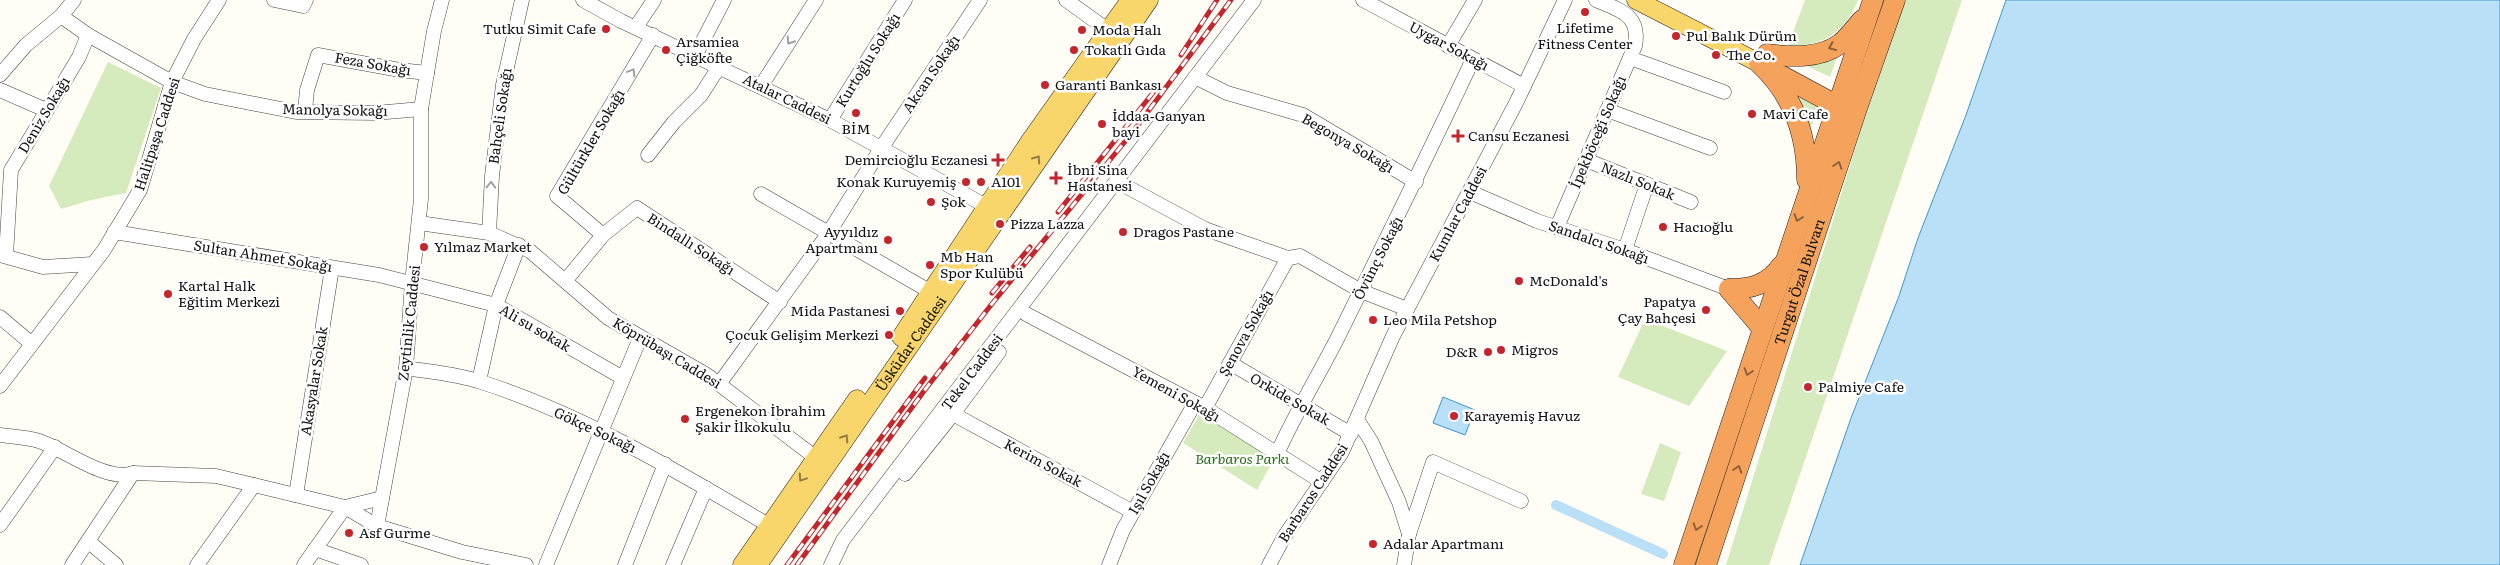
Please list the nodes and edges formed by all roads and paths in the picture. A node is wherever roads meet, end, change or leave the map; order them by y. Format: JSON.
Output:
{"nodes":[{"id":1,"x":74,"y":0,"type":"edge"},
{"id":2,"x":219,"y":0,"type":"edge"},
{"id":3,"x":274,"y":0,"type":"edge"},
{"id":4,"x":306,"y":0,"type":"edge"},
{"id":5,"x":442,"y":0,"type":"edge"},
{"id":6,"x":522,"y":0,"type":"edge"},
{"id":7,"x":585,"y":0,"type":"edge"},
{"id":8,"x":654,"y":0,"type":"edge"},
{"id":9,"x":724,"y":0,"type":"edge"},
{"id":10,"x":816,"y":0,"type":"edge"},
{"id":11,"x":905,"y":0,"type":"edge"},
{"id":12,"x":980,"y":0,"type":"edge"},
{"id":13,"x":1066,"y":0,"type":"edge"},
{"id":14,"x":1130,"y":0,"type":"edge"},
{"id":15,"x":1149,"y":0,"type":"edge"},
{"id":16,"x":1254,"y":0,"type":"edge"},
{"id":17,"x":1475,"y":0,"type":"edge"},
{"id":18,"x":1565,"y":0,"type":"edge"},
{"id":19,"x":1596,"y":0,"type":"edge"},
{"id":20,"x":1636,"y":0,"type":"edge"},
{"id":21,"x":1666,"y":0,"type":"edge"},
{"id":22,"x":1896,"y":0,"type":"edge"},
{"id":23,"x":1372,"y":2,"type":"edge"},
{"id":24,"x":1870,"y":7,"type":"edge"},
{"id":25,"x":61,"y":16,"type":"junction"},
{"id":26,"x":636,"y":27,"type":"junction"},
{"id":27,"x":88,"y":35,"type":"junction"},
{"id":28,"x":654,"y":35,"type":"junction"},
{"id":29,"x":1114,"y":35,"type":"junction"},
{"id":30,"x":1448,"y":46,"type":"junction"},
{"id":31,"x":695,"y":56,"type":"junction"},
{"id":32,"x":1630,"y":58,"type":"junction"},
{"id":33,"x":1473,"y":59,"type":"junction"},
{"id":34,"x":1763,"y":59,"type":"junction"},
{"id":35,"x":719,"y":67,"type":"junction"},
{"id":36,"x":427,"y":73,"type":"junction"},
{"id":37,"x":0,"y":75,"type":"edge"},
{"id":38,"x":1195,"y":77,"type":"junction"},
{"id":39,"x":172,"y":82,"type":"junction"},
{"id":40,"x":761,"y":86,"type":"junction"},
{"id":41,"x":1524,"y":86,"type":"junction"},
{"id":42,"x":0,"y":90,"type":"edge"},
{"id":43,"x":1724,"y":92,"type":"dead end"},
{"id":44,"x":1838,"y":99,"type":"junction"},
{"id":45,"x":1857,"y":108,"type":"junction"},
{"id":46,"x":421,"y":109,"type":"junction"},
{"id":47,"x":46,"y":110,"type":"junction"},
{"id":48,"x":1607,"y":110,"type":"junction"},
{"id":49,"x":305,"y":111,"type":"junction"},
{"id":50,"x":830,"y":120,"type":"junction"},
{"id":51,"x":882,"y":147,"type":"junction"},
{"id":52,"x":1710,"y":148,"type":"dead end"},
{"id":53,"x":648,"y":156,"type":"dead end"},
{"id":54,"x":1586,"y":160,"type":"junction"},
{"id":55,"x":1118,"y":182,"type":"junction"},
{"id":56,"x":1416,"y":182,"type":"junction"},
{"id":57,"x":1647,"y":184,"type":"junction"},
{"id":58,"x":1470,"y":192,"type":"junction"},
{"id":59,"x":761,"y":194,"type":"dead end"},
{"id":60,"x":1806,"y":194,"type":"junction"},
{"id":61,"x":1691,"y":202,"type":"dead end"},
{"id":62,"x":993,"y":210,"type":"junction"},
{"id":63,"x":419,"y":223,"type":"junction"},
{"id":64,"x":1557,"y":227,"type":"junction"},
{"id":65,"x":114,"y":232,"type":"junction"},
{"id":66,"x":489,"y":233,"type":"junction"},
{"id":67,"x":828,"y":234,"type":"junction"},
{"id":68,"x":604,"y":235,"type":"junction"},
{"id":69,"x":519,"y":245,"type":"junction"},
{"id":70,"x":1625,"y":250,"type":"junction"},
{"id":71,"x":3,"y":256,"type":"edge"},
{"id":72,"x":1288,"y":258,"type":"junction"},
{"id":73,"x":1784,"y":262,"type":"junction"},
{"id":74,"x":93,"y":264,"type":"junction"},
{"id":75,"x":332,"y":268,"type":"junction"},
{"id":76,"x":566,"y":280,"type":"junction"},
{"id":77,"x":412,"y":283,"type":"junction"},
{"id":78,"x":1729,"y":289,"type":"junction"},
{"id":79,"x":1361,"y":291,"type":"junction"},
{"id":80,"x":931,"y":292,"type":"junction"},
{"id":81,"x":780,"y":302,"type":"junction"},
{"id":82,"x":496,"y":306,"type":"junction"},
{"id":83,"x":1407,"y":309,"type":"junction"},
{"id":84,"x":1026,"y":314,"type":"junction"},
{"id":85,"x":0,"y":317,"type":"edge"},
{"id":86,"x":1762,"y":328,"type":"junction"},
{"id":87,"x":640,"y":338,"type":"junction"},
{"id":88,"x":32,"y":344,"type":"junction"},
{"id":89,"x":1230,"y":363,"type":"junction"},
{"id":90,"x":406,"y":368,"type":"junction"},
{"id":91,"x":623,"y":378,"type":"junction"},
{"id":92,"x":479,"y":381,"type":"junction"},
{"id":93,"x":719,"y":384,"type":"junction"},
{"id":94,"x":0,"y":386,"type":"edge"},
{"id":95,"x":1200,"y":405,"type":"junction"},
{"id":96,"x":1300,"y":405,"type":"junction"},
{"id":97,"x":953,"y":414,"type":"junction"},
{"id":98,"x":1357,"y":428,"type":"junction"},
{"id":99,"x":601,"y":431,"type":"junction"},
{"id":100,"x":0,"y":435,"type":"edge"},
{"id":101,"x":55,"y":447,"type":"junction"},
{"id":102,"x":1277,"y":454,"type":"junction"},
{"id":103,"x":821,"y":462,"type":"junction"},
{"id":104,"x":665,"y":464,"type":"junction"},
{"id":105,"x":133,"y":474,"type":"junction"},
{"id":106,"x":1322,"y":482,"type":"junction"},
{"id":107,"x":254,"y":485,"type":"junction"},
{"id":108,"x":706,"y":488,"type":"junction"},
{"id":109,"x":296,"y":495,"type":"junction"},
{"id":110,"x":382,"y":498,"type":"junction"},
{"id":111,"x":1521,"y":501,"type":"dead end"},
{"id":112,"x":345,"y":507,"type":"junction"},
{"id":113,"x":1133,"y":512,"type":"junction"},
{"id":114,"x":0,"y":525,"type":"edge"},
{"id":115,"x":377,"y":526,"type":"junction"},
{"id":116,"x":770,"y":526,"type":"junction"},
{"id":117,"x":1409,"y":534,"type":"junction"},
{"id":118,"x":88,"y":541,"type":"junction"},
{"id":119,"x":315,"y":549,"type":"junction"},
{"id":120,"x":461,"y":559,"type":"edge"},
{"id":121,"x":72,"y":565,"type":"edge"},
{"id":122,"x":116,"y":565,"type":"edge"},
{"id":123,"x":197,"y":565,"type":"edge"},
{"id":124,"x":304,"y":565,"type":"edge"},
{"id":125,"x":361,"y":565,"type":"edge"},
{"id":126,"x":526,"y":565,"type":"edge"},
{"id":127,"x":546,"y":565,"type":"edge"},
{"id":128,"x":625,"y":565,"type":"edge"},
{"id":129,"x":673,"y":565,"type":"edge"},
{"id":130,"x":742,"y":565,"type":"edge"},
{"id":131,"x":758,"y":565,"type":"edge"},
{"id":132,"x":832,"y":565,"type":"edge"},
{"id":133,"x":1109,"y":565,"type":"edge"},
{"id":134,"x":1269,"y":565,"type":"edge"},
{"id":135,"x":1404,"y":565,"type":"edge"},
{"id":136,"x":1684,"y":565,"type":"edge"},
{"id":137,"x":1706,"y":565,"type":"edge"}],
"edges":[{"from":1,"to":25,"type":"street"},
{"from":2,"to":39,"type":"street","name":"Halitpaşa Caddesi"},
{"from":3,"to":4,"type":"street"},
{"from":5,"to":36,"type":"street","name":"Zeytinlik Caddesi"},
{"from":66,"to":6,"type":"street","name":"Bahçeli Sokağı","one_way":true},
{"from":7,"to":26,"type":"street","name":"Atalar Caddesi"},
{"from":8,"to":26,"type":"street"},
{"from":9,"to":31,"type":"street"},
{"from":10,"to":40,"type":"street","one_way":true},
{"from":11,"to":50,"type":"street","name":"Kurtoğlu Sokağı"},
{"from":12,"to":51,"type":"street","name":"Akcan Sokağı"},
{"from":13,"to":29,"type":"street"},
{"from":14,"to":29,"type":"main road","name":"Üsküdar Caddesi"},
{"from":15,"to":29,"type":"main road","name":"Üsküdar Caddesi"},
{"from":16,"to":38,"type":"street","name":"Tekel Caddesi"},
{"from":17,"to":30,"type":"street"},
{"from":18,"to":41,"type":"street","name":"Kumlar Caddesi"},
{"from":19,"to":32,"type":"street","name":"İpekböceği Sokağı"},
{"from":20,"to":34,"type":"main road"},
{"from":21,"to":34,"type":"main road"},
{"from":22,"to":45,"type":"highway","name":"Turgut Özal Bulvarı"},
{"from":23,"to":30,"type":"street","name":"Uygar Sokağı"},
{"from":24,"to":34,"type":"highway","one_way":true},
{"from":24,"to":44,"type":"highway","name":"Turgut Özal Bulvarı"},
{"from":25,"to":27,"type":"street","name":"Manolya Sokağı"},
{"from":25,"to":37,"type":"street"},
{"from":26,"to":28,"type":"street","name":"Atalar Caddesi"},
{"from":27,"to":39,"type":"street","name":"Manolya Sokağı"},
{"from":27,"to":47,"type":"street","name":"Deniz Sokağı"},
{"from":28,"to":31,"type":"street","name":"Atalar Caddesi"},
{"from":68,"to":28,"type":"street","name":"Gültürkler Sokağı","one_way":true},
{"from":29,"to":62,"type":"main road","name":"Üsküdar Caddesi"},
{"from":30,"to":33,"type":"street","name":"Uygar Sokağı"},
{"from":31,"to":35,"type":"street","name":"Atalar Caddesi"},
{"from":32,"to":43,"type":"street"},
{"from":32,"to":48,"type":"street","name":"İpekböceği Sokağı"},
{"from":33,"to":41,"type":"street","name":"Uygar Sokağı"},
{"from":33,"to":56,"type":"street","name":"Övünç Sokağı"},
{"from":34,"to":44,"type":"highway"},
{"from":34,"to":60,"type":"highway"},
{"from":35,"to":40,"type":"street","name":"Atalar Caddesi"},
{"from":35,"to":53,"type":"street"},
{"from":36,"to":46,"type":"street","name":"Zeytinlik Caddesi"},
{"from":36,"to":49,"type":"street","name":"Feza Sokağı"},
{"from":38,"to":55,"type":"street","name":"Tekel Caddesi"},
{"from":38,"to":56,"type":"street","name":"Begonya Sokağı"},
{"from":39,"to":49,"type":"street","name":"Manolya Sokağı"},
{"from":39,"to":65,"type":"street","name":"Halitpaşa Caddesi"},
{"from":40,"to":50,"type":"street","name":"Atalar Caddesi"},
{"from":41,"to":58,"type":"street","name":"Kumlar Caddesi"},
{"from":42,"to":47,"type":"street"},
{"from":44,"to":45,"type":"highway"},
{"from":44,"to":60,"type":"highway","name":"Turgut Özal Bulvarı"},
{"from":137,"to":45,"type":"highway","name":"Turgut Özal Bulvarı","one_way":true},
{"from":46,"to":49,"type":"street","name":"Manolya Sokağı"},
{"from":46,"to":63,"type":"street","name":"Zeytinlik Caddesi"},
{"from":47,"to":71,"type":"street","name":"Deniz Sokağı"},
{"from":48,"to":52,"type":"street"},
{"from":48,"to":54,"type":"street","name":"İpekböceği Sokağı"},
{"from":50,"to":51,"type":"street","name":"Atalar Caddesi"},
{"from":51,"to":62,"type":"street","name":"Atalar Caddesi"},
{"from":51,"to":67,"type":"street","name":"Akcan Sokağı"},
{"from":54,"to":57,"type":"street","name":"Nazlı Sokak"},
{"from":54,"to":64,"type":"street","name":"İpekböceği Sokağı"},
{"from":55,"to":72,"type":"street"},
{"from":55,"to":84,"type":"street","name":"Tekel Caddesi"},
{"from":55,"to":132,"type":"street","name":"Tekel Caddesi"},
{"from":56,"to":79,"type":"street","name":"Övünç Sokağı"},
{"from":57,"to":61,"type":"street","name":"Nazlı Sokak"},
{"from":57,"to":70,"type":"street"},
{"from":58,"to":64,"type":"street","name":"Sandalcı Sokağı"},
{"from":58,"to":83,"type":"street","name":"Kumlar Caddesi"},
{"from":59,"to":67,"type":"street"},
{"from":60,"to":73,"type":"highway","name":"Turgut Özal Bulvarı","one_way":true},
{"from":62,"to":80,"type":"main road","name":"Üsküdar Caddesi"},
{"from":103,"to":62,"type":"main road","name":"Üsküdar Caddesi","one_way":true},
{"from":63,"to":66,"type":"street","name":"Köprübaşı Caddesi"},
{"from":63,"to":77,"type":"street","name":"Zeytinlik Caddesi"},
{"from":64,"to":70,"type":"street","name":"Sandalcı Sokağı"},
{"from":65,"to":74,"type":"street","name":"Halitpaşa Caddesi"},
{"from":65,"to":75,"type":"street","name":"Sultan Ahmet Sokağı"},
{"from":66,"to":69,"type":"street","name":"Köprübaşı Caddesi"},
{"from":67,"to":80,"type":"street"},
{"from":67,"to":81,"type":"street","name":"Akcan Sokağı"},
{"from":68,"to":76,"type":"street","name":"Bindallı Sokağı"},
{"from":68,"to":81,"type":"street","name":"Bindallı Sokağı"},
{"from":69,"to":76,"type":"street","name":"Köprübaşı Caddesi"},
{"from":69,"to":82,"type":"street"},
{"from":70,"to":78,"type":"street","name":"Sandalcı Sokağı"},
{"from":71,"to":74,"type":"street"},
{"from":72,"to":79,"type":"street"},
{"from":72,"to":89,"type":"street","name":"Şenova Sokağı"},
{"from":73,"to":78,"type":"highway"},
{"from":73,"to":86,"type":"highway","name":"Turgut Özal Bulvarı"},
{"from":74,"to":88,"type":"street","name":"Halitpaşa Caddesi"},
{"from":75,"to":77,"type":"street","name":"Sultan Ahmet Sokağı"},
{"from":75,"to":109,"type":"street","name":"Akasyalar Sokak"},
{"from":76,"to":87,"type":"street","name":"Köprübaşı Caddesi"},
{"from":77,"to":82,"type":"street","name":"Ali su sokak"},
{"from":77,"to":90,"type":"street","name":"Zeytinlik Caddesi"},
{"from":78,"to":86,"type":"highway"},
{"from":79,"to":83,"type":"street"},
{"from":79,"to":96,"type":"street","name":"Övünç Sokağı"},
{"from":80,"to":103,"type":"main road","name":"Üsküdar Caddesi"},
{"from":81,"to":93,"type":"street","name":"Akcan Sokağı"},
{"from":82,"to":91,"type":"street","name":"Ali su sokak"},
{"from":82,"to":92,"type":"street"},
{"from":83,"to":98,"type":"street","name":"Kumlar Caddesi"},
{"from":84,"to":95,"type":"street","name":"Yemeni Sokağı"},
{"from":84,"to":97,"type":"street","name":"Tekel Caddesi"},
{"from":85,"to":88,"type":"street"},
{"from":86,"to":136,"type":"highway","name":"Turgut Özal Bulvarı","one_way":true},
{"from":87,"to":91,"type":"street"},
{"from":87,"to":93,"type":"street","name":"Köprübaşı Caddesi"},
{"from":88,"to":94,"type":"street","name":"Halitpaşa Caddesi"},
{"from":89,"to":95,"type":"street","name":"Şenova Sokağı"},
{"from":89,"to":96,"type":"street","name":"Orkide Sokak"},
{"from":90,"to":92,"type":"street","name":"Gökçe Sokağı"},
{"from":90,"to":110,"type":"street","name":"Zeytinlik Caddesi"},
{"from":91,"to":99,"type":"street"},
{"from":92,"to":99,"type":"street","name":"Gökçe Sokağı"},
{"from":93,"to":103,"type":"street","name":"Köprübaşı Caddesi"},
{"from":95,"to":102,"type":"street","name":"Yemeni Sokağı"},
{"from":95,"to":113,"type":"street","name":"Işıl Sokağı"},
{"from":96,"to":98,"type":"street","name":"Orkide Sokak"},
{"from":96,"to":102,"type":"street","name":"Övünç Sokağı"},
{"from":97,"to":113,"type":"street","name":"Kerim Sokak"},
{"from":97,"to":132,"type":"street","name":"Tekel Caddesi"},
{"from":98,"to":106,"type":"street","name":"Barbaros Caddesi"},
{"from":98,"to":117,"type":"street"},
{"from":99,"to":104,"type":"street","name":"Gökçe Sokağı"},
{"from":99,"to":127,"type":"street"},
{"from":100,"to":101,"type":"street"},
{"from":101,"to":105,"type":"street"},
{"from":101,"to":114,"type":"street"},
{"from":102,"to":106,"type":"street","name":"Yemeni Sokağı"},
{"from":103,"to":116,"type":"main road","name":"Üsküdar Caddesi","one_way":true},
{"from":103,"to":131,"type":"main road","name":"Üsküdar Caddesi"},
{"from":104,"to":108,"type":"street","name":"Gökçe Sokağı"},
{"from":104,"to":128,"type":"street"},
{"from":105,"to":107,"type":"street"},
{"from":105,"to":118,"type":"street"},
{"from":106,"to":134,"type":"street","name":"Barbaros Caddesi"},
{"from":107,"to":109,"type":"street"},
{"from":107,"to":123,"type":"street"},
{"from":108,"to":116,"type":"street","name":"Gökçe Sokağı"},
{"from":108,"to":129,"type":"street"},
{"from":109,"to":112,"type":"street"},
{"from":110,"to":112,"type":"street"},
{"from":110,"to":115,"type":"street","name":"Zeytinlik Caddesi"},
{"from":111,"to":117,"type":"street"},
{"from":112,"to":115,"type":"street"},
{"from":112,"to":119,"type":"street"},
{"from":113,"to":133,"type":"street","name":"Işıl Sokağı"},
{"from":115,"to":120,"type":"street"},
{"from":116,"to":130,"type":"main road","name":"Üsküdar Caddesi"},
{"from":117,"to":135,"type":"street"},
{"from":118,"to":121,"type":"street"},
{"from":118,"to":122,"type":"street"},
{"from":119,"to":124,"type":"street"},
{"from":119,"to":125,"type":"street"},
{"from":120,"to":126,"type":"street"}]}
